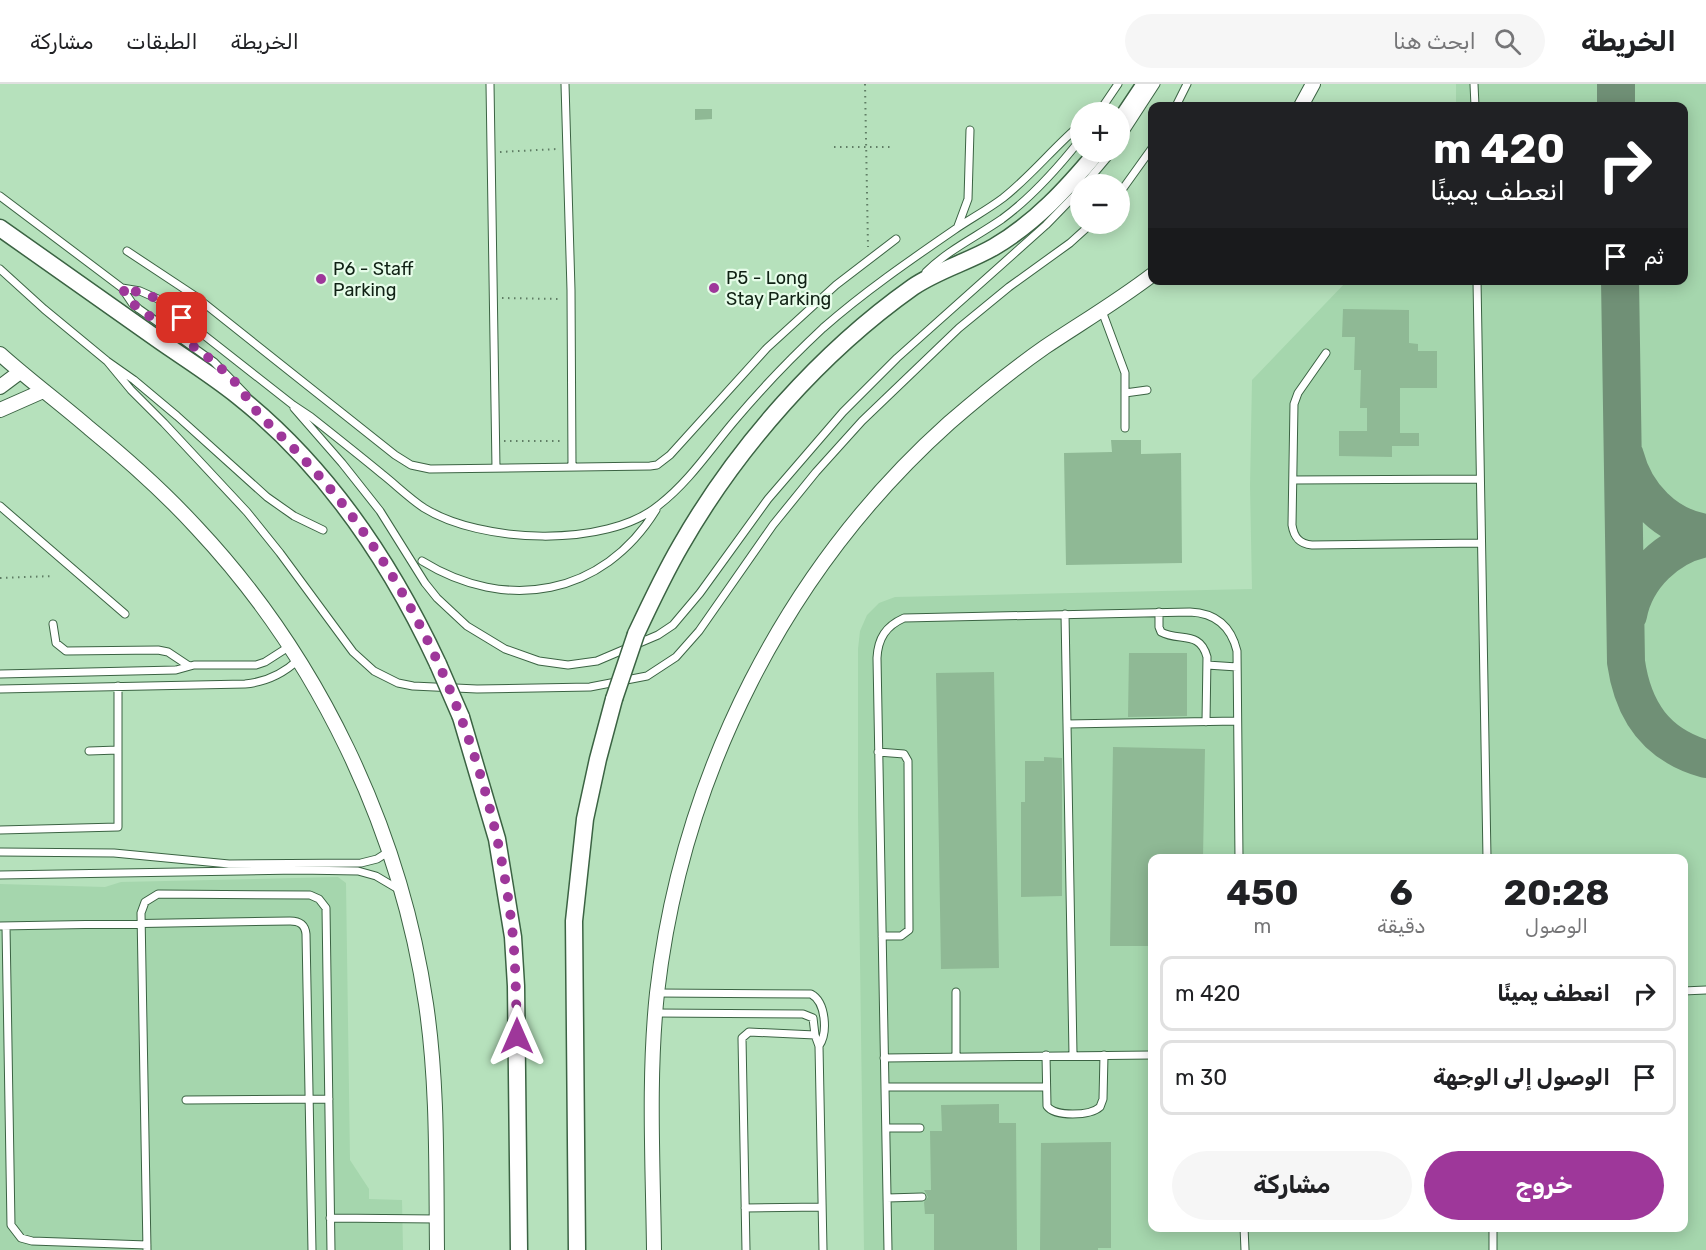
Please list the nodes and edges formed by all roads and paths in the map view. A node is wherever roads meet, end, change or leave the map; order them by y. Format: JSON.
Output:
{"nodes":[{"id":1,"x":490,"y":84,"type":"edge"},
{"id":2,"x":565,"y":84,"type":"edge"},
{"id":3,"x":865,"y":84,"type":"edge"},
{"id":4,"x":1118,"y":84,"type":"edge"},
{"id":5,"x":1145,"y":84,"type":"edge"},
{"id":6,"x":1156,"y":84,"type":"edge"},
{"id":7,"x":1187,"y":84,"type":"edge"},
{"id":8,"x":1313,"y":84,"type":"edge"},
{"id":9,"x":1474,"y":84,"type":"edge"},
{"id":10,"x":1105,"y":102,"type":"edge"},
{"id":11,"x":1178,"y":102,"type":"edge"},
{"id":12,"x":1303,"y":102,"type":"edge"},
{"id":13,"x":1475,"y":102,"type":"edge"},
{"id":14,"x":1130,"y":106,"type":"edge"},
{"id":15,"x":1130,"y":124,"type":"edge"},
{"id":16,"x":970,"y":130,"type":"dead end"},
{"id":17,"x":1070,"y":135,"type":"edge"},
{"id":18,"x":834,"y":147,"type":"dead end"},
{"id":19,"x":866,"y":147,"type":"junction"},
{"id":20,"x":894,"y":147,"type":"dead end"},
{"id":21,"x":567,"y":149,"type":"junction"},
{"id":22,"x":491,"y":152,"type":"junction"},
{"id":23,"x":1070,"y":153,"type":"edge"},
{"id":24,"x":1148,"y":154,"type":"edge"},
{"id":25,"x":1088,"y":162,"type":"edge"},
{"id":26,"x":1104,"y":162,"type":"edge"},
{"id":27,"x":1093,"y":174,"type":"edge"},
{"id":28,"x":1130,"y":179,"type":"edge"},
{"id":29,"x":0,"y":196,"type":"edge"},
{"id":30,"x":1070,"y":200,"type":"edge"},
{"id":31,"x":0,"y":228,"type":"edge"},
{"id":32,"x":957,"y":228,"type":"junction"},
{"id":33,"x":1080,"y":234,"type":"edge"},
{"id":34,"x":896,"y":239,"type":"dead end"},
{"id":35,"x":127,"y":251,"type":"dead end"},
{"id":36,"x":868,"y":259,"type":"junction"},
{"id":37,"x":0,"y":269,"type":"edge"},
{"id":38,"x":1148,"y":278,"type":"edge"},
{"id":39,"x":1477,"y":285,"type":"edge"},
{"id":40,"x":912,"y":287,"type":"junction"},
{"id":41,"x":122,"y":288,"type":"junction"},
{"id":42,"x":493,"y":298,"type":"junction"},
{"id":43,"x":570,"y":299,"type":"junction"},
{"id":44,"x":1102,"y":311,"type":"junction"},
{"id":45,"x":1326,"y":353,"type":"dead end"},
{"id":46,"x":0,"y":354,"type":"edge"},
{"id":47,"x":107,"y":362,"type":"junction"},
{"id":48,"x":20,"y":372,"type":"junction"},
{"id":49,"x":0,"y":387,"type":"edge"},
{"id":50,"x":1148,"y":390,"type":"dead end"},
{"id":51,"x":43,"y":391,"type":"junction"},
{"id":52,"x":1125,"y":393,"type":"junction"},
{"id":53,"x":293,"y":405,"type":"junction"},
{"id":54,"x":0,"y":410,"type":"edge"},
{"id":55,"x":259,"y":414,"type":"junction"},
{"id":56,"x":1125,"y":428,"type":"dead end"},
{"id":57,"x":573,"y":441,"type":"junction"},
{"id":58,"x":495,"y":442,"type":"junction"},
{"id":59,"x":572,"y":466,"type":"junction"},
{"id":60,"x":496,"y":468,"type":"junction"},
{"id":61,"x":1480,"y":478,"type":"junction"},
{"id":62,"x":1293,"y":480,"type":"junction"},
{"id":63,"x":0,"y":506,"type":"edge"},
{"id":64,"x":658,"y":507,"type":"junction"},
{"id":65,"x":323,"y":530,"type":"dead end"},
{"id":66,"x":1480,"y":543,"type":"junction"},
{"id":67,"x":422,"y":561,"type":"dead end"},
{"id":68,"x":53,"y":576,"type":"dead end"},
{"id":69,"x":0,"y":578,"type":"edge"},
{"id":70,"x":1159,"y":612,"type":"junction"},
{"id":71,"x":125,"y":614,"type":"dead end"},
{"id":72,"x":1065,"y":614,"type":"junction"},
{"id":73,"x":53,"y":624,"type":"dead end"},
{"id":74,"x":290,"y":646,"type":"junction"},
{"id":75,"x":298,"y":660,"type":"junction"},
{"id":76,"x":1207,"y":665,"type":"junction"},
{"id":77,"x":189,"y":666,"type":"junction"},
{"id":78,"x":1237,"y":667,"type":"junction"},
{"id":79,"x":0,"y":674,"type":"edge"},
{"id":80,"x":118,"y":686,"type":"junction"},
{"id":81,"x":0,"y":689,"type":"edge"},
{"id":82,"x":1237,"y":721,"type":"junction"},
{"id":83,"x":1206,"y":722,"type":"junction"},
{"id":84,"x":1067,"y":724,"type":"junction"},
{"id":85,"x":118,"y":750,"type":"junction"},
{"id":86,"x":89,"y":751,"type":"dead end"},
{"id":87,"x":878,"y":752,"type":"junction"},
{"id":88,"x":0,"y":830,"type":"edge"},
{"id":89,"x":0,"y":852,"type":"edge"},
{"id":90,"x":388,"y":852,"type":"junction"},
{"id":91,"x":1239,"y":854,"type":"edge"},
{"id":92,"x":1487,"y":854,"type":"edge"},
{"id":93,"x":0,"y":874,"type":"edge"},
{"id":94,"x":400,"y":891,"type":"junction"},
{"id":95,"x":141,"y":924,"type":"junction"},
{"id":96,"x":3,"y":926,"type":"edge"},
{"id":97,"x":882,"y":936,"type":"junction"},
{"id":98,"x":1706,"y":990,"type":"edge"},
{"id":99,"x":1688,"y":991,"type":"edge"},
{"id":100,"x":956,"y":992,"type":"dead end"},
{"id":101,"x":657,"y":993,"type":"junction"},
{"id":102,"x":655,"y":1013,"type":"junction"},
{"id":103,"x":815,"y":1035,"type":"junction"},
{"id":104,"x":819,"y":1046,"type":"junction"},
{"id":105,"x":1073,"y":1054,"type":"junction"},
{"id":106,"x":1046,"y":1055,"type":"junction"},
{"id":107,"x":1104,"y":1055,"type":"junction"},
{"id":108,"x":1148,"y":1055,"type":"edge"},
{"id":109,"x":956,"y":1057,"type":"junction"},
{"id":110,"x":884,"y":1058,"type":"junction"},
{"id":111,"x":885,"y":1087,"type":"junction"},
{"id":112,"x":1046,"y":1088,"type":"junction"},
{"id":113,"x":309,"y":1099,"type":"junction"},
{"id":114,"x":329,"y":1099,"type":"junction"},
{"id":115,"x":186,"y":1100,"type":"dead end"},
{"id":116,"x":886,"y":1128,"type":"junction"},
{"id":117,"x":921,"y":1128,"type":"dead end"},
{"id":118,"x":922,"y":1197,"type":"dead end"},
{"id":119,"x":887,"y":1198,"type":"junction"},
{"id":120,"x":822,"y":1207,"type":"junction"},
{"id":121,"x":745,"y":1208,"type":"junction"},
{"id":122,"x":330,"y":1218,"type":"junction"},
{"id":123,"x":436,"y":1219,"type":"junction"},
{"id":124,"x":1244,"y":1232,"type":"edge"},
{"id":125,"x":1492,"y":1232,"type":"edge"},
{"id":126,"x":147,"y":1247,"type":"edge"},
{"id":127,"x":312,"y":1250,"type":"edge"},
{"id":128,"x":331,"y":1250,"type":"edge"},
{"id":129,"x":437,"y":1250,"type":"edge"},
{"id":130,"x":519,"y":1250,"type":"edge"},
{"id":131,"x":577,"y":1250,"type":"edge"},
{"id":132,"x":654,"y":1250,"type":"edge"},
{"id":133,"x":746,"y":1250,"type":"edge"},
{"id":134,"x":823,"y":1250,"type":"edge"},
{"id":135,"x":888,"y":1250,"type":"edge"},
{"id":136,"x":1245,"y":1250,"type":"edge"},
{"id":137,"x":1493,"y":1250,"type":"edge"}],
"edges":[{"from":1,"to":22,"type":"lane"},
{"from":2,"to":21,"type":"lane"},
{"from":3,"to":19,"type":"path"},
{"from":4,"to":10,"type":"lane"},
{"from":5,"to":14,"type":"street"},
{"from":6,"to":15,"type":"lane"},
{"from":7,"to":11,"type":"lane"},
{"from":8,"to":12,"type":"street"},
{"from":9,"to":13,"type":"lane"},
{"from":16,"to":32,"type":"lane"},
{"from":17,"to":32,"type":"lane"},
{"from":18,"to":19,"type":"path"},
{"from":19,"to":20,"type":"path"},
{"from":19,"to":36,"type":"path"},
{"from":21,"to":22,"type":"path"},
{"from":21,"to":43,"type":"lane"},
{"from":22,"to":42,"type":"lane"},
{"from":23,"to":40,"type":"lane"},
{"from":24,"to":28,"type":"lane"},
{"from":25,"to":40,"type":"street"},
{"from":26,"to":27,"type":"lane"},
{"from":29,"to":41,"type":"lane"},
{"from":30,"to":53,"type":"lane"},
{"from":31,"to":55,"type":"street"},
{"from":32,"to":64,"type":"lane"},
{"from":33,"to":47,"type":"lane"},
{"from":34,"to":36,"type":"lane"},
{"from":35,"to":60,"type":"lane"},
{"from":36,"to":59,"type":"lane"},
{"from":37,"to":47,"type":"lane"},
{"from":38,"to":44,"type":"street"},
{"from":39,"to":61,"type":"lane"},
{"from":40,"to":131,"type":"street","bridge":true},
{"from":41,"to":53,"type":"lane"},
{"from":41,"to":55,"type":"lane"},
{"from":42,"to":43,"type":"path"},
{"from":42,"to":58,"type":"lane"},
{"from":43,"to":57,"type":"lane"},
{"from":44,"to":52,"type":"lane"},
{"from":44,"to":101,"type":"street"},
{"from":45,"to":62,"type":"lane"},
{"from":46,"to":48,"type":"street"},
{"from":47,"to":65,"type":"lane"},
{"from":48,"to":49,"type":"street"},
{"from":48,"to":51,"type":"street"},
{"from":50,"to":52,"type":"lane"},
{"from":51,"to":54,"type":"street"},
{"from":51,"to":74,"type":"street"},
{"from":52,"to":56,"type":"lane"},
{"from":53,"to":64,"type":"lane"},
{"from":55,"to":130,"type":"street","bridge":true},
{"from":57,"to":58,"type":"path"},
{"from":57,"to":59,"type":"lane"},
{"from":58,"to":60,"type":"lane"},
{"from":59,"to":60,"type":"lane"},
{"from":61,"to":62,"type":"lane"},
{"from":61,"to":66,"type":"lane"},
{"from":62,"to":66,"type":"lane"},
{"from":63,"to":71,"type":"lane"},
{"from":64,"to":67,"type":"lane"},
{"from":66,"to":92,"type":"lane"},
{"from":68,"to":69,"type":"path"},
{"from":70,"to":72,"type":"lane"},
{"from":70,"to":76,"type":"lane"},
{"from":70,"to":78,"type":"lane"},
{"from":72,"to":84,"type":"lane"},
{"from":72,"to":87,"type":"lane"},
{"from":73,"to":77,"type":"lane"},
{"from":74,"to":75,"type":"street"},
{"from":74,"to":77,"type":"lane"},
{"from":75,"to":80,"type":"lane"},
{"from":75,"to":90,"type":"street"},
{"from":76,"to":78,"type":"lane"},
{"from":76,"to":83,"type":"lane"},
{"from":77,"to":79,"type":"lane"},
{"from":78,"to":82,"type":"lane"},
{"from":80,"to":81,"type":"lane"},
{"from":80,"to":85,"type":"lane"},
{"from":82,"to":83,"type":"lane"},
{"from":82,"to":91,"type":"lane"},
{"from":83,"to":84,"type":"lane"},
{"from":84,"to":105,"type":"lane"},
{"from":85,"to":86,"type":"lane"},
{"from":85,"to":88,"type":"lane"},
{"from":87,"to":97,"type":"lane"},
{"from":87,"to":97,"type":"lane"},
{"from":89,"to":90,"type":"lane"},
{"from":90,"to":94,"type":"street"},
{"from":93,"to":94,"type":"lane"},
{"from":94,"to":123,"type":"street"},
{"from":95,"to":96,"type":"lane"},
{"from":95,"to":113,"type":"lane"},
{"from":95,"to":114,"type":"lane"},
{"from":95,"to":126,"type":"lane"},
{"from":96,"to":126,"type":"lane"},
{"from":97,"to":110,"type":"lane"},
{"from":98,"to":99,"type":"lane"},
{"from":100,"to":109,"type":"lane"},
{"from":101,"to":102,"type":"street"},
{"from":101,"to":104,"type":"lane"},
{"from":102,"to":103,"type":"lane"},
{"from":102,"to":132,"type":"street"},
{"from":103,"to":104,"type":"lane"},
{"from":103,"to":121,"type":"lane"},
{"from":104,"to":120,"type":"lane"},
{"from":105,"to":106,"type":"lane"},
{"from":105,"to":107,"type":"lane"},
{"from":106,"to":109,"type":"lane"},
{"from":106,"to":112,"type":"lane"},
{"from":107,"to":108,"type":"lane"},
{"from":107,"to":112,"type":"lane"},
{"from":109,"to":110,"type":"lane"},
{"from":110,"to":111,"type":"lane"},
{"from":111,"to":112,"type":"lane"},
{"from":111,"to":116,"type":"lane"},
{"from":113,"to":114,"type":"lane"},
{"from":113,"to":115,"type":"lane"},
{"from":113,"to":127,"type":"lane"},
{"from":114,"to":122,"type":"lane"},
{"from":116,"to":117,"type":"lane"},
{"from":116,"to":119,"type":"lane"},
{"from":118,"to":119,"type":"lane"},
{"from":119,"to":135,"type":"lane"},
{"from":120,"to":121,"type":"lane"},
{"from":120,"to":134,"type":"lane"},
{"from":121,"to":133,"type":"lane"},
{"from":122,"to":123,"type":"lane"},
{"from":122,"to":128,"type":"lane"},
{"from":123,"to":129,"type":"street"},
{"from":124,"to":136,"type":"lane"},
{"from":125,"to":137,"type":"lane"}]}
